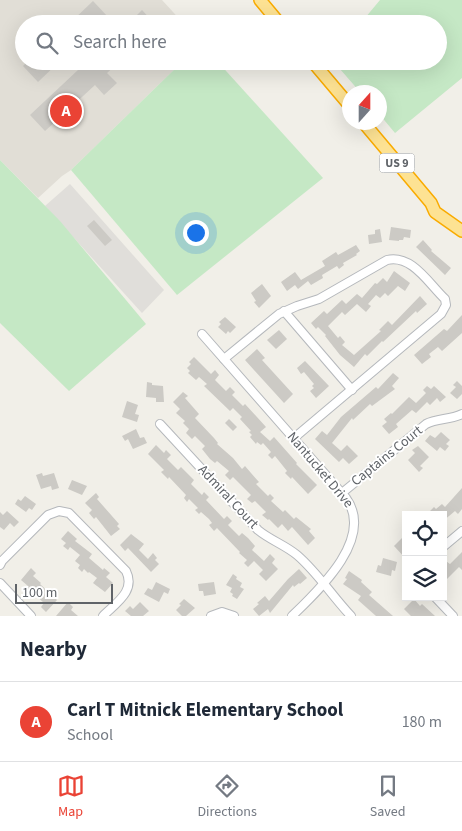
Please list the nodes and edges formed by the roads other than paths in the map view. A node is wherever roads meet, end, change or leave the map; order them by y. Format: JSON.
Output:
{"nodes":[{"id":1,"x":260,"y":0,"type":"edge"},
{"id":2,"x":272,"y":15,"type":"edge"},
{"id":3,"x":320,"y":70,"type":"edge"},
{"id":4,"x":342,"y":97,"type":"edge"},
{"id":5,"x":370,"y":130,"type":"edge"},
{"id":6,"x":431,"y":202,"type":"junction"},
{"id":7,"x":462,"y":223,"type":"edge"},
{"id":8,"x":462,"y":231,"type":"edge"},
{"id":9,"x":284,"y":311,"type":"junction"},
{"id":10,"x":202,"y":334,"type":"dead end"},
{"id":11,"x":224,"y":359,"type":"junction"},
{"id":12,"x":352,"y":390,"type":"junction"},
{"id":13,"x":462,"y":414,"type":"edge"},
{"id":14,"x":160,"y":424,"type":"dead end"},
{"id":15,"x":294,"y":438,"type":"junction"},
{"id":16,"x":342,"y":493,"type":"junction"},
{"id":17,"x":462,"y":531,"type":"edge"},
{"id":18,"x":447,"y":544,"type":"edge"},
{"id":19,"x":0,"y":565,"type":"edge"},
{"id":20,"x":0,"y":583,"type":"edge"},
{"id":21,"x":325,"y":583,"type":"junction"},
{"id":22,"x":439,"y":601,"type":"edge"},
{"id":23,"x":31,"y":616,"type":"edge"},
{"id":24,"x":103,"y":616,"type":"edge"},
{"id":25,"x":212,"y":616,"type":"edge"},
{"id":26,"x":234,"y":616,"type":"edge"},
{"id":27,"x":292,"y":616,"type":"edge"},
{"id":28,"x":351,"y":616,"type":"edge"},
{"id":29,"x":453,"y":616,"type":"edge"}],
"edges":[{"from":1,"to":2,"type":"highway"},
{"from":3,"to":4,"type":"highway"},
{"from":5,"to":6,"type":"highway","number":"US 9"},
{"from":6,"to":7,"type":"highway","number":"US 9"},
{"from":6,"to":8,"type":"highway","number":"US 9"},
{"from":9,"to":11,"type":"street"},
{"from":9,"to":12,"type":"street"},
{"from":9,"to":12,"type":"street"},
{"from":10,"to":11,"type":"street","name":"Nantucket Drive"},
{"from":11,"to":15,"type":"street","name":"Nantucket Drive"},
{"from":12,"to":15,"type":"street"},
{"from":13,"to":16,"type":"street","name":"Captains Court"},
{"from":14,"to":21,"type":"street","name":"Admiral Court"},
{"from":15,"to":16,"type":"street","name":"Nantucket Drive"},
{"from":16,"to":21,"type":"street","name":"Nantucket Drive"},
{"from":17,"to":18,"type":"street"},
{"from":19,"to":24,"type":"street"},
{"from":20,"to":23,"type":"street"},
{"from":21,"to":27,"type":"street","name":"Nantucket Drive"},
{"from":21,"to":28,"type":"street","name":"Admiral Court"},
{"from":22,"to":29,"type":"street"},
{"from":25,"to":26,"type":"street"}]}
